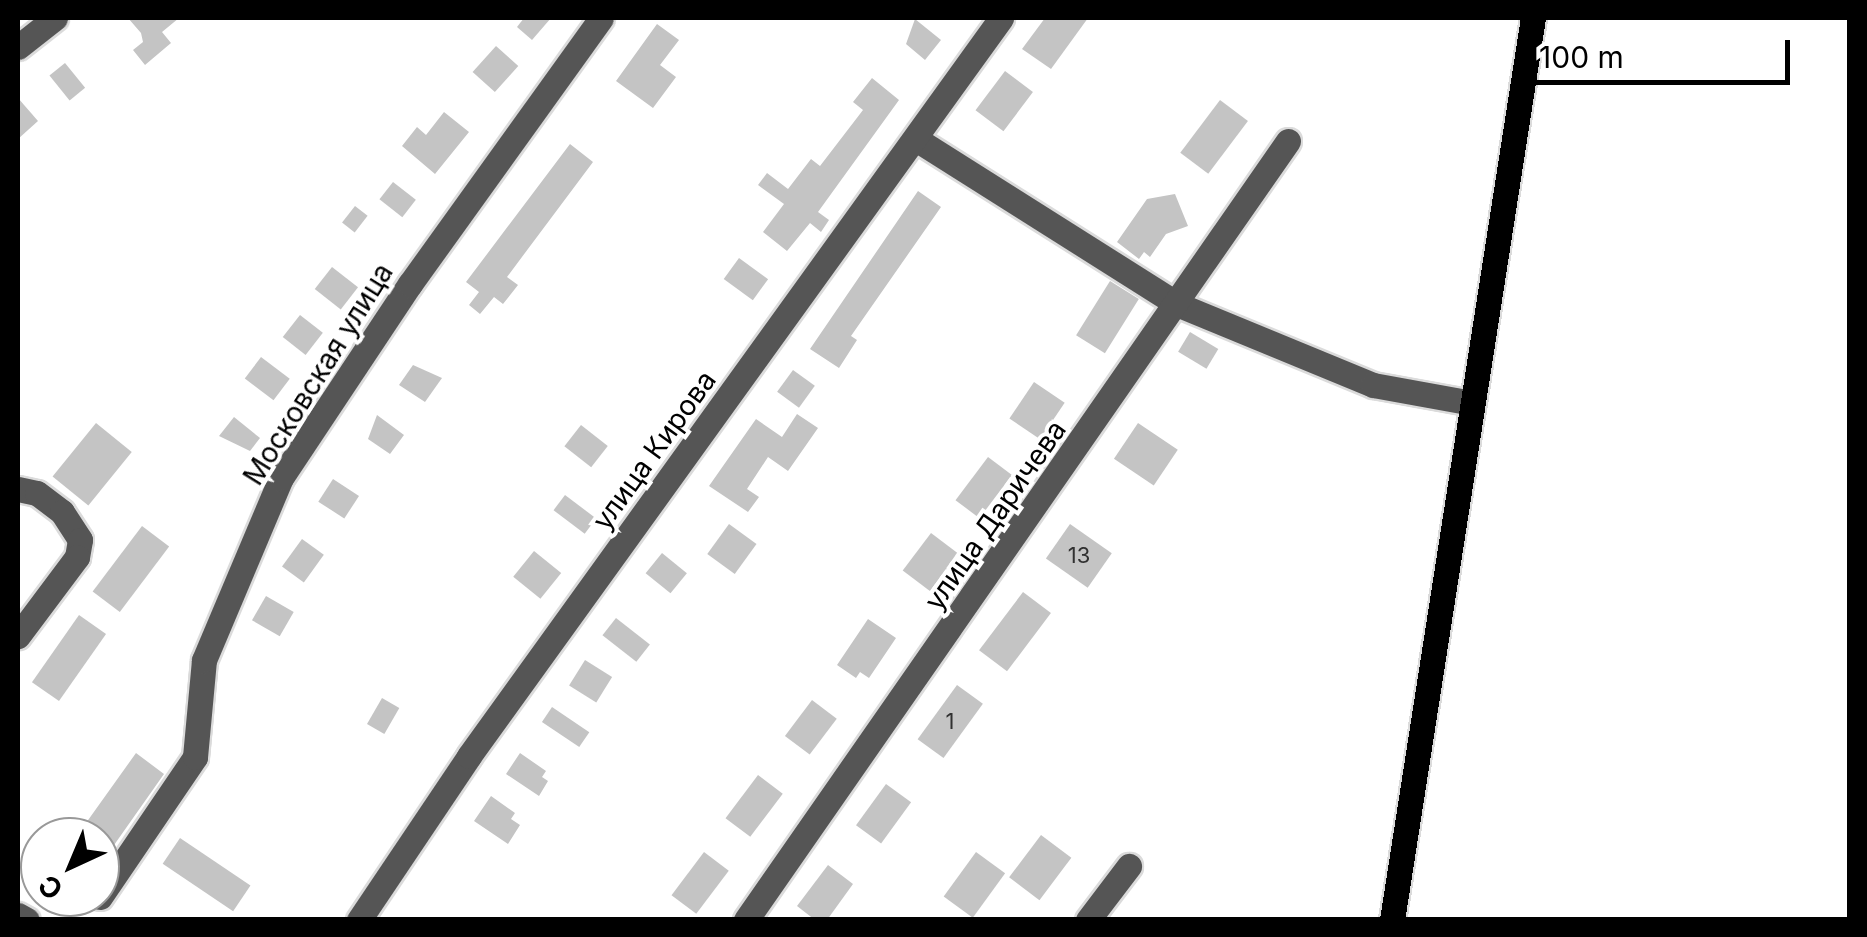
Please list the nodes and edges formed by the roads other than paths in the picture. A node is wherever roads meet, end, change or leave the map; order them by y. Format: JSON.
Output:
{"nodes":[{"id":1,"x":54,"y":18,"type":"edge"},
{"id":2,"x":601,"y":18,"type":"edge"},
{"id":3,"x":1001,"y":18,"type":"edge"},
{"id":4,"x":1532,"y":18,"type":"edge"},
{"id":5,"x":18,"y":46,"type":"edge"},
{"id":6,"x":916,"y":138,"type":"junction"},
{"id":7,"x":1288,"y":141,"type":"dead end"},
{"id":8,"x":1179,"y":305,"type":"junction"},
{"id":9,"x":1472,"y":403,"type":"junction"},
{"id":10,"x":18,"y":489,"type":"edge"},
{"id":11,"x":18,"y":636,"type":"edge"},
{"id":12,"x":1129,"y":866,"type":"dead end"},
{"id":13,"x":120,"y":868,"type":"edge"},
{"id":14,"x":18,"y":915,"type":"edge"},
{"id":15,"x":26,"y":920,"type":"edge"},
{"id":16,"x":358,"y":920,"type":"edge"},
{"id":17,"x":746,"y":920,"type":"edge"},
{"id":18,"x":1088,"y":920,"type":"edge"},
{"id":19,"x":1392,"y":920,"type":"edge"}],
"edges":[{"from":1,"to":5,"type":"street"},
{"from":2,"to":13,"type":"street","name":"Московская улица"},
{"from":3,"to":6,"type":"street","name":"улица Кирова"},
{"from":4,"to":9,"type":"main road"},
{"from":6,"to":8,"type":"street"},
{"from":6,"to":16,"type":"street","name":"улица Кирова"},
{"from":7,"to":8,"type":"street","name":"улица Даричева"},
{"from":8,"to":9,"type":"street"},
{"from":8,"to":17,"type":"street","name":"улица Даричева"},
{"from":9,"to":19,"type":"main road"},
{"from":10,"to":11,"type":"street"},
{"from":12,"to":18,"type":"street"},
{"from":14,"to":15,"type":"street"}]}
